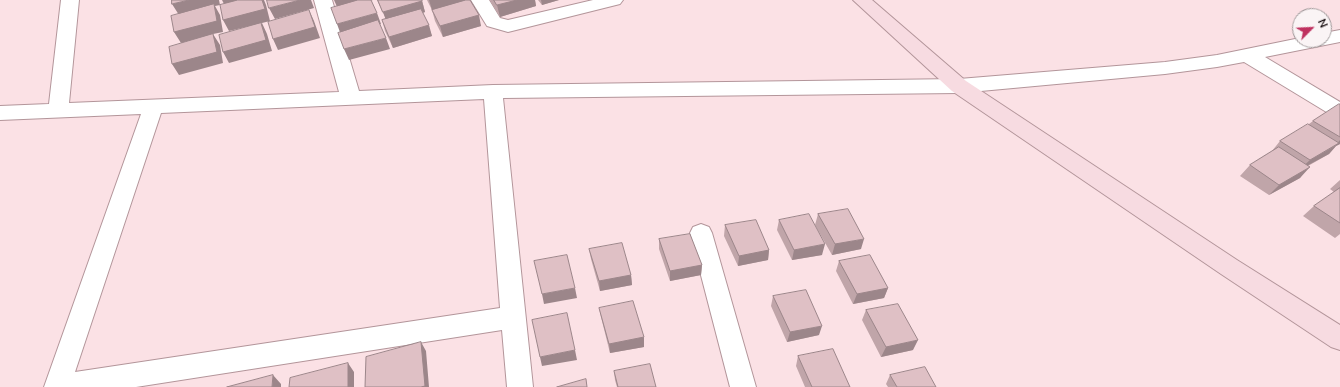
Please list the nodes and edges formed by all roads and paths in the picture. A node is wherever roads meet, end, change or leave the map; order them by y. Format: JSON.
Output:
{"nodes":[{"id":1,"x":70,"y":0,"type":"edge"},
{"id":2,"x":323,"y":0,"type":"edge"},
{"id":3,"x":480,"y":0,"type":"edge"},
{"id":4,"x":614,"y":0,"type":"edge"},
{"id":5,"x":862,"y":0,"type":"edge"},
{"id":6,"x":1292,"y":46,"type":"edge"},
{"id":7,"x":1247,"y":55,"type":"junction"},
{"id":8,"x":959,"y":86,"type":"junction"},
{"id":9,"x":493,"y":92,"type":"junction"},
{"id":10,"x":351,"y":98,"type":"junction"},
{"id":11,"x":153,"y":107,"type":"junction"},
{"id":12,"x":58,"y":111,"type":"junction"},
{"id":13,"x":1340,"y":111,"type":"edge"},
{"id":14,"x":0,"y":114,"type":"edge"},
{"id":15,"x":701,"y":233,"type":"dead end"},
{"id":16,"x":513,"y":317,"type":"junction"},
{"id":17,"x":1340,"y":339,"type":"edge"},
{"id":18,"x":520,"y":387,"type":"edge"},
{"id":19,"x":743,"y":387,"type":"edge"}],
"edges":[{"from":1,"to":12,"type":"street"},
{"from":2,"to":10,"type":"street"},
{"from":3,"to":4,"type":"street"},
{"from":5,"to":8,"type":"main road"},
{"from":6,"to":7,"type":"street"},
{"from":7,"to":8,"type":"street"},
{"from":7,"to":13,"type":"street"},
{"from":8,"to":9,"type":"street"},
{"from":8,"to":17,"type":"main road"},
{"from":9,"to":10,"type":"street"},
{"from":9,"to":16,"type":"street"},
{"from":10,"to":11,"type":"street"},
{"from":11,"to":12,"type":"street"},
{"from":11,"to":16,"type":"street"},
{"from":12,"to":14,"type":"street"},
{"from":15,"to":19,"type":"street"},
{"from":16,"to":18,"type":"street"}]}
